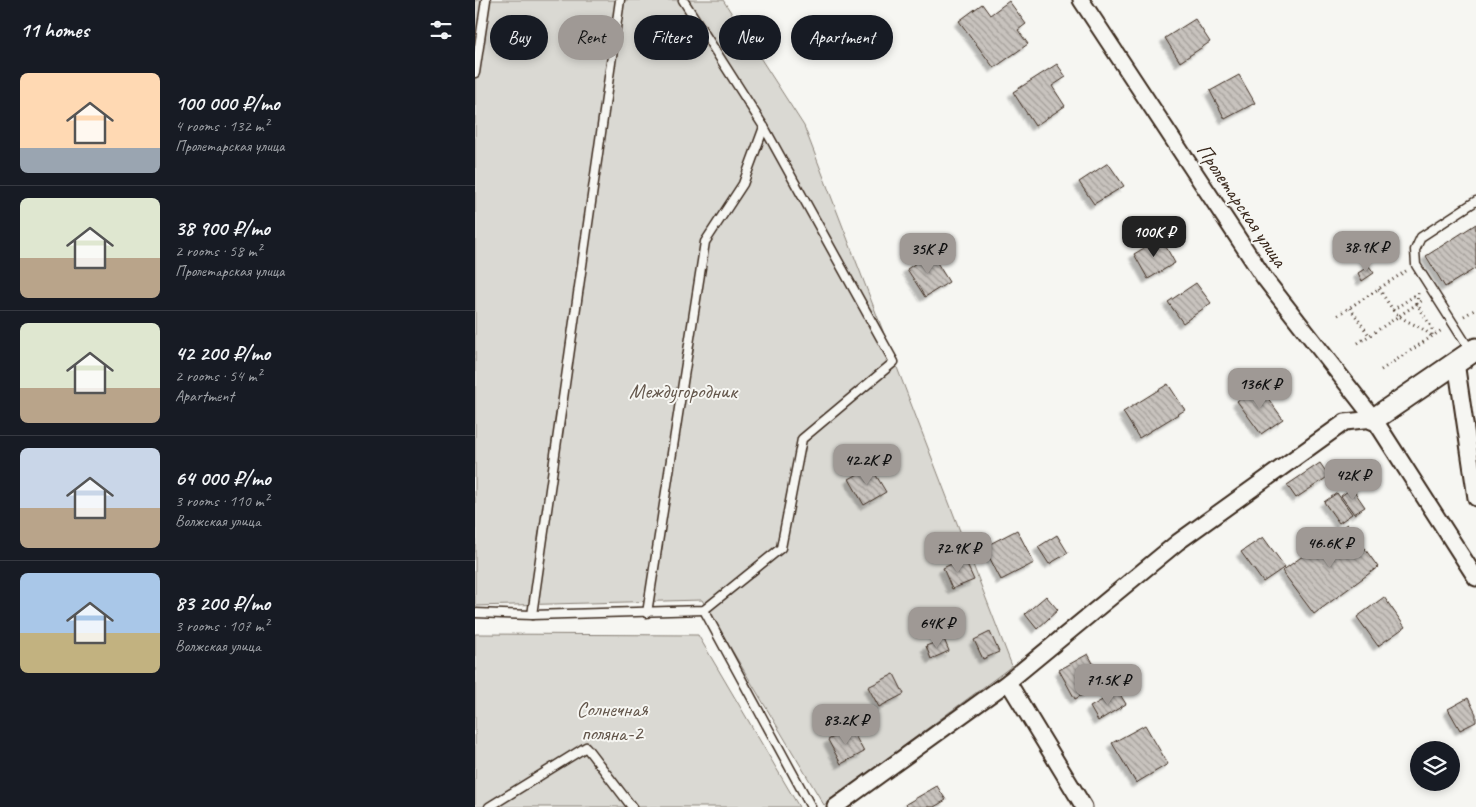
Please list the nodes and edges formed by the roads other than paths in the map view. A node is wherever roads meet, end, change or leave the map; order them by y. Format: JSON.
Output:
{"nodes":[{"id":1,"x":486,"y":0,"type":"edge"},
{"id":2,"x":620,"y":0,"type":"edge"},
{"id":3,"x":683,"y":0,"type":"edge"},
{"id":4,"x":1081,"y":0,"type":"edge"},
{"id":5,"x":475,"y":73,"type":"edge"},
{"id":6,"x":764,"y":127,"type":"junction"},
{"id":7,"x":1476,"y":201,"type":"edge"},
{"id":8,"x":1468,"y":354,"type":"edge"},
{"id":9,"x":1374,"y":419,"type":"junction"},
{"id":10,"x":1476,"y":498,"type":"edge"},
{"id":11,"x":1476,"y":578,"type":"edge"},
{"id":12,"x":704,"y":610,"type":"junction"},
{"id":13,"x":475,"y":612,"type":"edge"},
{"id":14,"x":647,"y":612,"type":"junction"},
{"id":15,"x":532,"y":615,"type":"junction"},
{"id":16,"x":1008,"y":682,"type":"junction"},
{"id":17,"x":489,"y":807,"type":"edge"},
{"id":18,"x":632,"y":807,"type":"edge"},
{"id":19,"x":811,"y":807,"type":"edge"},
{"id":20,"x":835,"y":807,"type":"edge"},
{"id":21,"x":1084,"y":807,"type":"edge"}],
"edges":[{"from":1,"to":5,"type":"lane"},
{"from":2,"to":15,"type":"lane"},
{"from":3,"to":6,"type":"lane"},
{"from":4,"to":9,"type":"street","name":"Пролетарская улица"},
{"from":6,"to":12,"type":"lane"},
{"from":6,"to":14,"type":"lane"},
{"from":7,"to":8,"type":"lane"},
{"from":8,"to":9,"type":"street"},
{"from":8,"to":10,"type":"street"},
{"from":9,"to":11,"type":"street","name":"Пролетарская улица"},
{"from":9,"to":16,"type":"street"},
{"from":12,"to":14,"type":"lane"},
{"from":12,"to":19,"type":"lane"},
{"from":13,"to":15,"type":"lane"},
{"from":14,"to":15,"type":"lane"},
{"from":16,"to":20,"type":"street"},
{"from":16,"to":21,"type":"street"},
{"from":17,"to":18,"type":"lane"}]}
